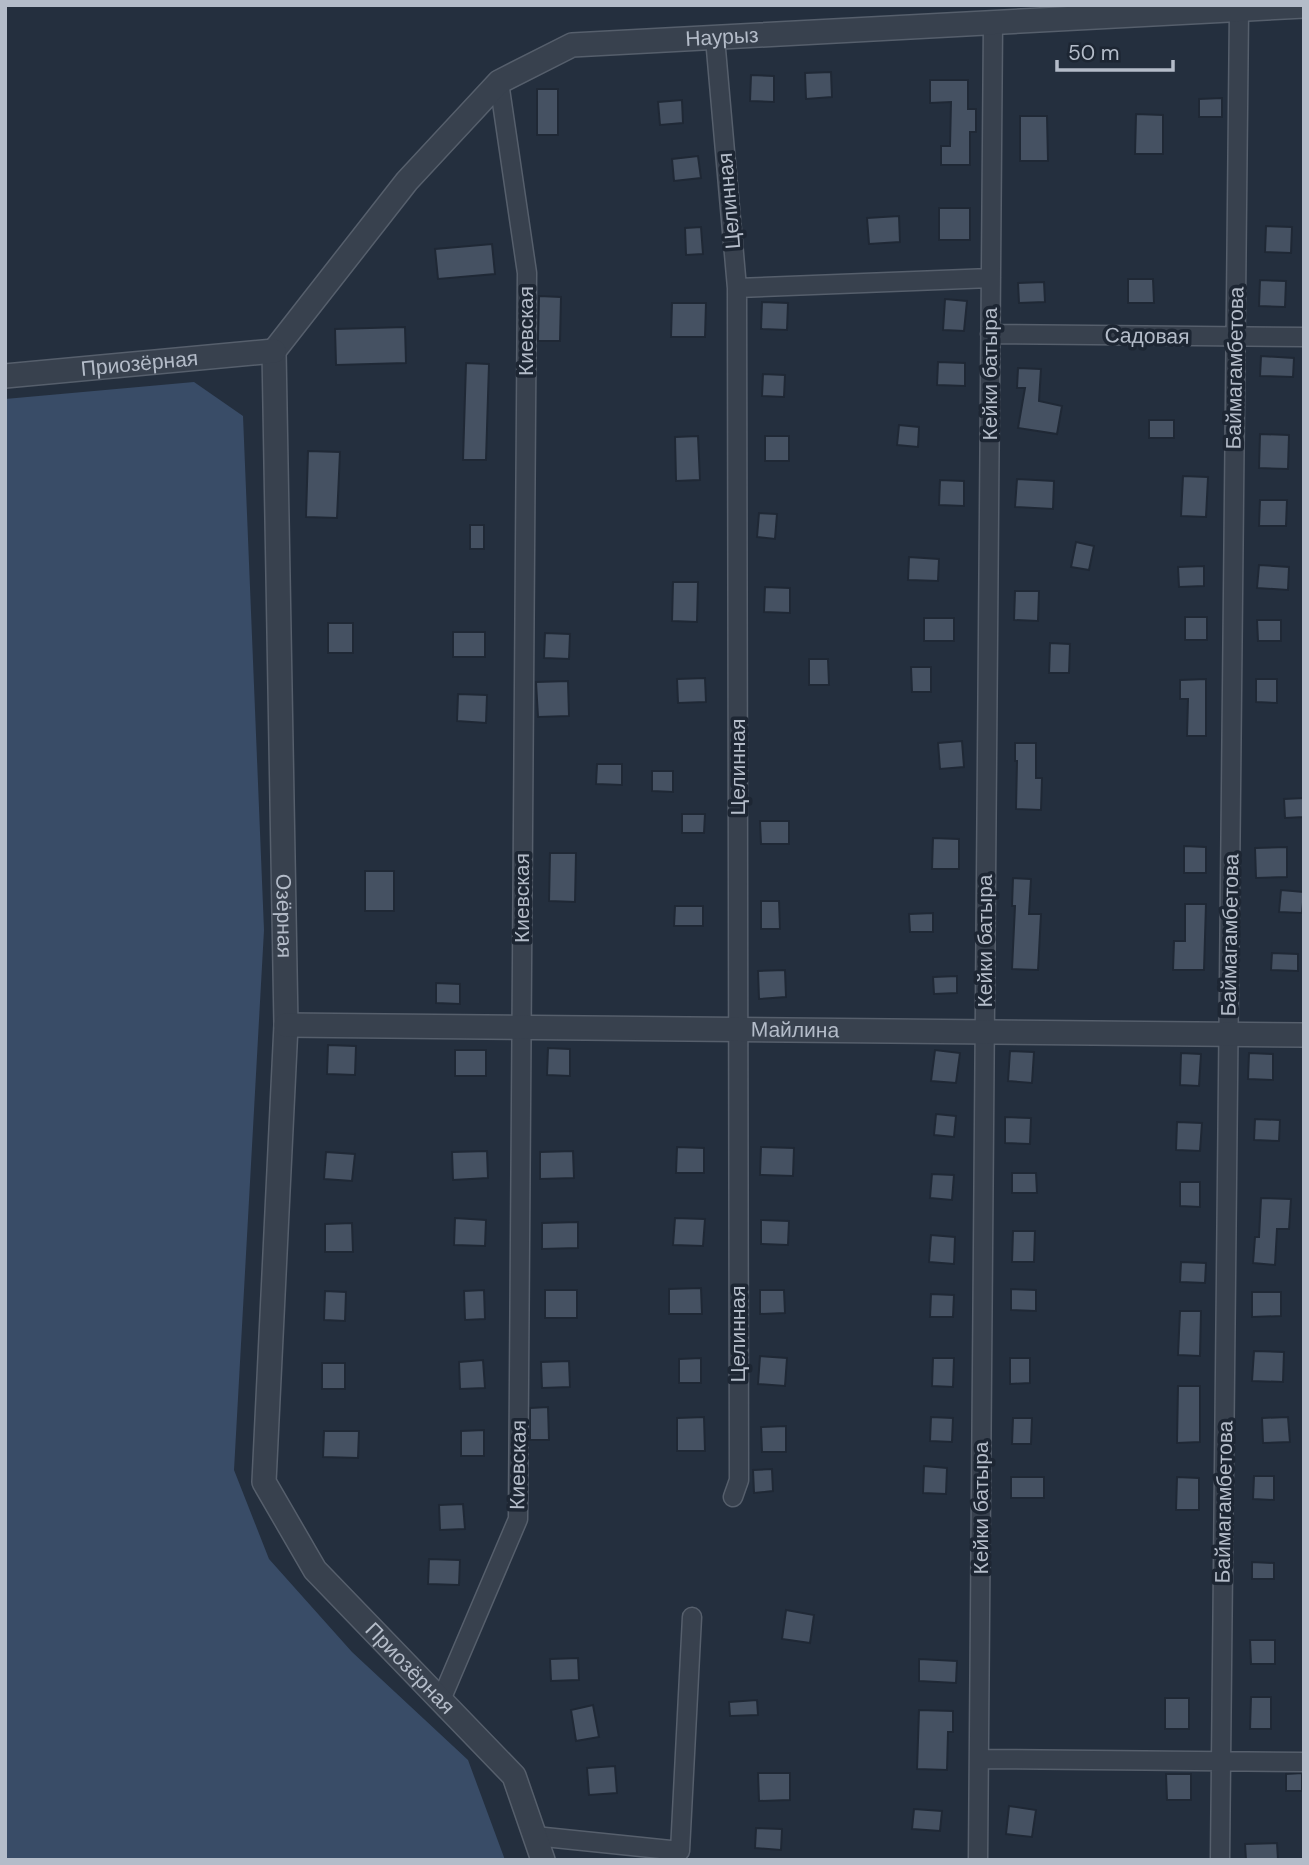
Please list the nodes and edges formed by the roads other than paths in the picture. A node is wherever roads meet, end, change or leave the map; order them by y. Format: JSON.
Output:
{"nodes":[{"id":1,"x":1304,"y":6,"type":"edge"},
{"id":2,"x":1239,"y":10,"type":"junction"},
{"id":3,"x":993,"y":23,"type":"junction"},
{"id":4,"x":715,"y":38,"type":"junction"},
{"id":5,"x":499,"y":82,"type":"junction"},
{"id":6,"x":991,"y":278,"type":"junction"},
{"id":7,"x":737,"y":288,"type":"junction"},
{"id":8,"x":990,"y":334,"type":"junction"},
{"id":9,"x":1236,"y":337,"type":"junction"},
{"id":10,"x":1304,"y":337,"type":"edge"},
{"id":11,"x":274,"y":351,"type":"junction"},
{"id":12,"x":5,"y":376,"type":"edge"},
{"id":13,"x":286,"y":1025,"type":"junction"},
{"id":14,"x":522,"y":1027,"type":"junction"},
{"id":15,"x":738,"y":1030,"type":"junction"},
{"id":16,"x":985,"y":1032,"type":"junction"},
{"id":17,"x":1229,"y":1035,"type":"junction"},
{"id":18,"x":1304,"y":1035,"type":"edge"},
{"id":19,"x":264,"y":1482,"type":"joint"},
{"id":20,"x":733,"y":1497,"type":"dead end"},
{"id":21,"x":692,"y":1617,"type":"dead end"},
{"id":22,"x":440,"y":1700,"type":"junction"},
{"id":23,"x":979,"y":1759,"type":"junction"},
{"id":24,"x":1221,"y":1761,"type":"junction"},
{"id":25,"x":1304,"y":1762,"type":"edge"},
{"id":26,"x":535,"y":1836,"type":"junction"},
{"id":27,"x":544,"y":1860,"type":"edge"},
{"id":28,"x":978,"y":1860,"type":"edge"},
{"id":29,"x":1220,"y":1860,"type":"edge"}],
"edges":[{"from":1,"to":2,"type":"street","name":"Наурыз"},
{"from":2,"to":3,"type":"street","name":"Наурыз"},
{"from":2,"to":9,"type":"street","name":"Баймагамбетова"},
{"from":3,"to":4,"type":"street","name":"Наурыз"},
{"from":3,"to":6,"type":"street","name":"Кейки батыра"},
{"from":4,"to":5,"type":"street","name":"Наурыз"},
{"from":4,"to":7,"type":"street","name":"Целинная"},
{"from":5,"to":11,"type":"street","name":"Наурыз"},
{"from":5,"to":14,"type":"street","name":"Киевская"},
{"from":6,"to":7,"type":"street"},
{"from":6,"to":8,"type":"street","name":"Кейки батыра"},
{"from":7,"to":15,"type":"street","name":"Целинная"},
{"from":8,"to":9,"type":"street","name":"Садовая"},
{"from":8,"to":16,"type":"street","name":"Кейки батыра"},
{"from":9,"to":10,"type":"street","name":"Садовая"},
{"from":9,"to":17,"type":"street","name":"Баймагамбетова"},
{"from":11,"to":12,"type":"street","name":"Приозёрная"},
{"from":11,"to":13,"type":"street","name":"Озёрная"},
{"from":13,"to":14,"type":"street","name":"Майлина"},
{"from":13,"to":19,"type":"street","name":"Озёрная"},
{"from":14,"to":15,"type":"street","name":"Майлина"},
{"from":14,"to":22,"type":"street","name":"Киевская"},
{"from":15,"to":16,"type":"street","name":"Майлина"},
{"from":15,"to":20,"type":"street","name":"Целинная"},
{"from":16,"to":17,"type":"street","name":"Майлина"},
{"from":16,"to":23,"type":"street","name":"Кейки батыра"},
{"from":17,"to":18,"type":"street","name":"Майлина"},
{"from":17,"to":24,"type":"street","name":"Баймагамбетова"},
{"from":19,"to":22,"type":"street","name":"Приозёрная"},
{"from":21,"to":26,"type":"street"},
{"from":22,"to":26,"type":"street","name":"Приозёрная"},
{"from":23,"to":24,"type":"street"},
{"from":23,"to":28,"type":"street","name":"Кейки батыра"},
{"from":24,"to":25,"type":"street"},
{"from":24,"to":29,"type":"street","name":"Баймагамбетова"},
{"from":26,"to":27,"type":"street","name":"Приозёрная"}]}
